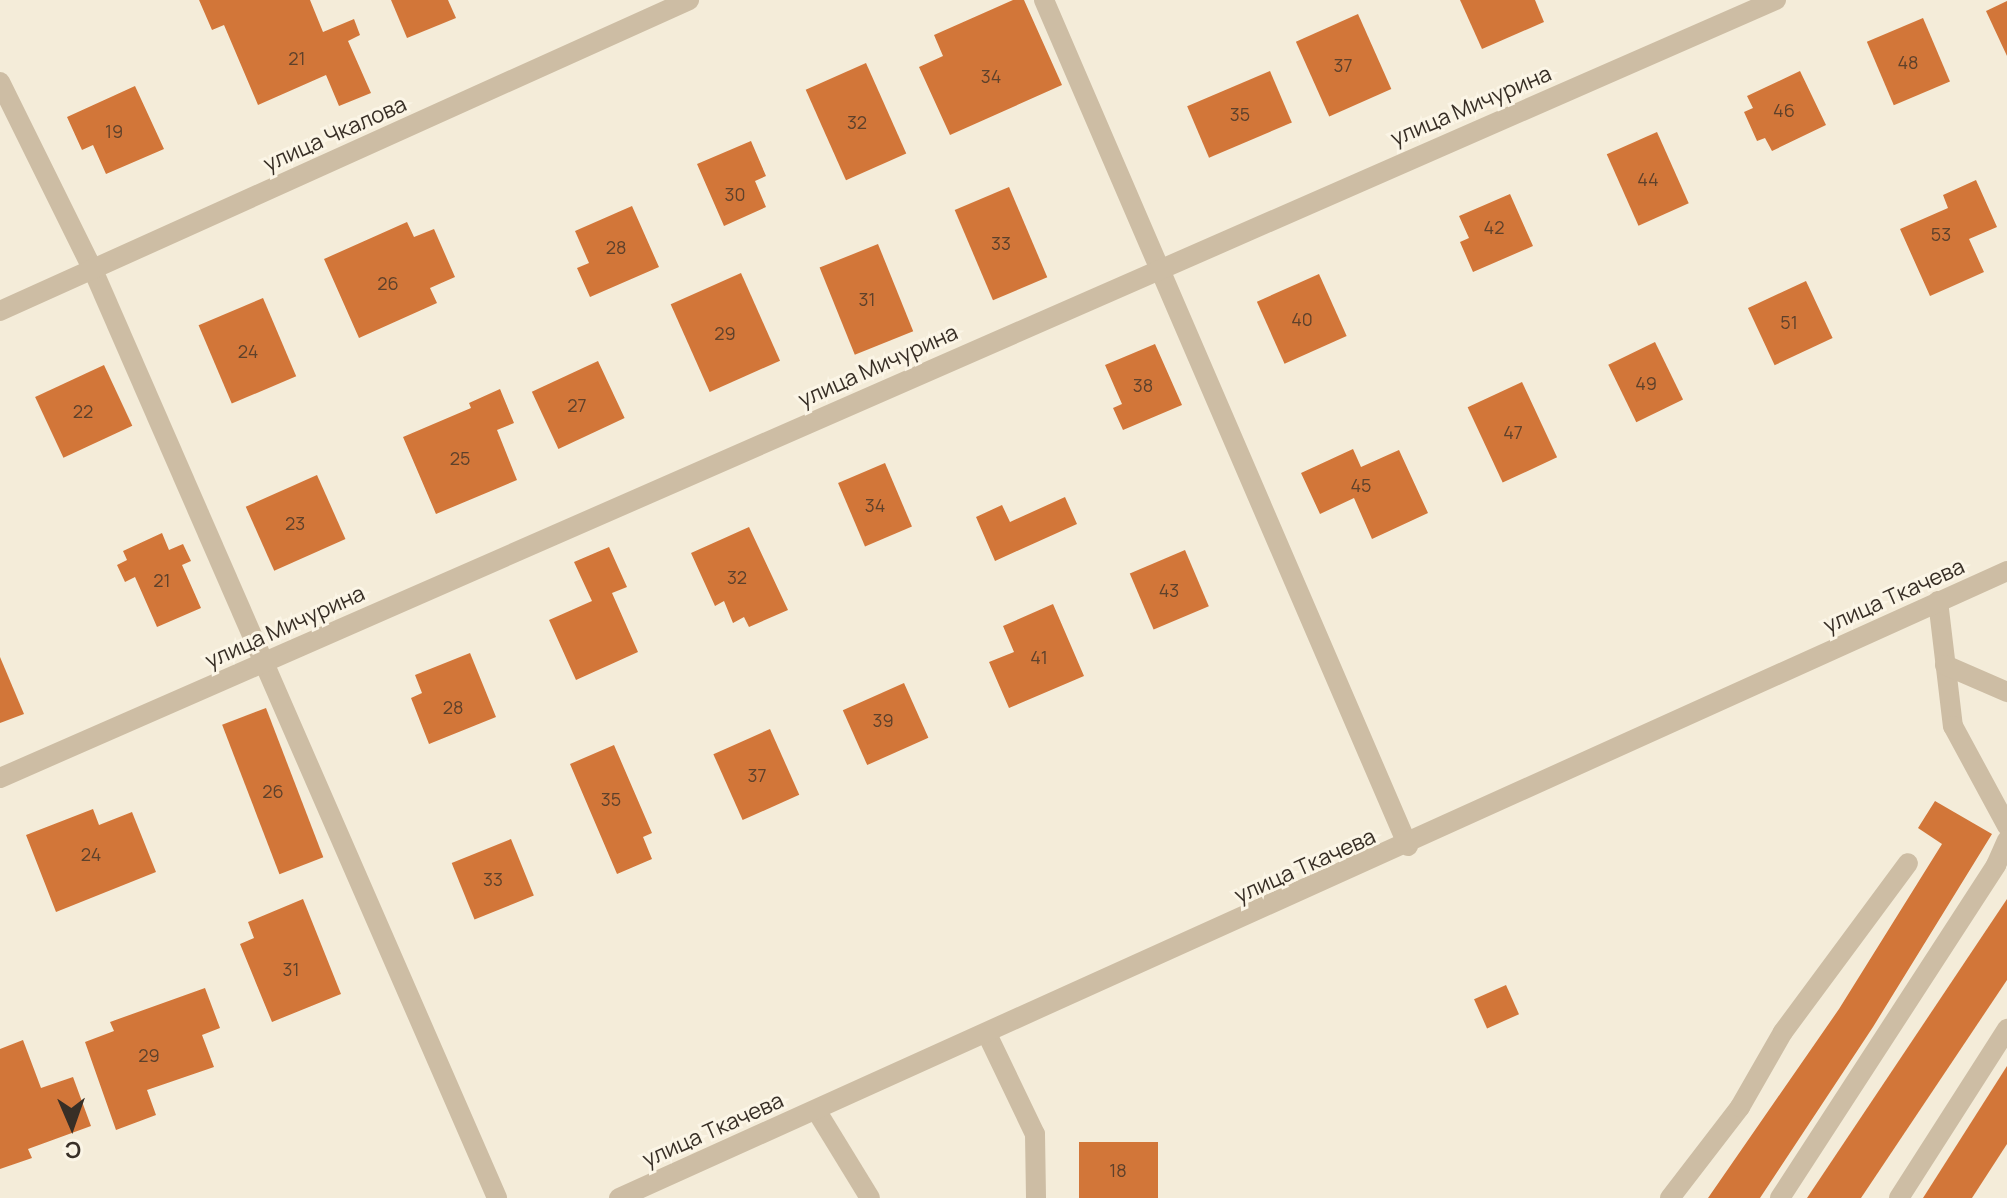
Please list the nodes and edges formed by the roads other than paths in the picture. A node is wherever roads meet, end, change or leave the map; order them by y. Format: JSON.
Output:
{"nodes":[{"id":1,"x":689,"y":0,"type":"edge"},
{"id":2,"x":1044,"y":0,"type":"edge"},
{"id":3,"x":1776,"y":0,"type":"edge"},
{"id":4,"x":0,"y":82,"type":"edge"},
{"id":5,"x":1159,"y":268,"type":"junction"},
{"id":6,"x":93,"y":270,"type":"junction"},
{"id":7,"x":0,"y":311,"type":"edge"},
{"id":8,"x":2007,"y":571,"type":"edge"},
{"id":9,"x":1938,"y":601,"type":"junction"},
{"id":10,"x":267,"y":661,"type":"junction"},
{"id":11,"x":1945,"y":665,"type":"junction"},
{"id":12,"x":2007,"y":692,"type":"edge"},
{"id":13,"x":0,"y":778,"type":"edge"},
{"id":14,"x":2007,"y":826,"type":"edge"},
{"id":15,"x":2007,"y":840,"type":"edge"},
{"id":16,"x":1408,"y":846,"type":"junction"},
{"id":17,"x":1908,"y":863,"type":"dead end"},
{"id":18,"x":2007,"y":1029,"type":"edge"},
{"id":19,"x":987,"y":1034,"type":"junction"},
{"id":20,"x":816,"y":1110,"type":"junction"},
{"id":21,"x":497,"y":1198,"type":"edge"},
{"id":22,"x":619,"y":1198,"type":"edge"},
{"id":23,"x":870,"y":1198,"type":"edge"},
{"id":24,"x":1036,"y":1198,"type":"edge"},
{"id":25,"x":1670,"y":1198,"type":"edge"},
{"id":26,"x":1780,"y":1198,"type":"edge"},
{"id":27,"x":1899,"y":1198,"type":"edge"}],
"edges":[{"from":1,"to":6,"type":"street","name":"улица Чкалова"},
{"from":2,"to":5,"type":"street"},
{"from":3,"to":5,"type":"street","name":"улица Мичурина"},
{"from":4,"to":6,"type":"street"},
{"from":5,"to":10,"type":"street","name":"улица Мичурина"},
{"from":5,"to":16,"type":"street"},
{"from":6,"to":7,"type":"street","name":"улица Чкалова"},
{"from":6,"to":10,"type":"street"},
{"from":8,"to":9,"type":"street","name":"улица Ткачева"},
{"from":9,"to":11,"type":"street"},
{"from":9,"to":16,"type":"street","name":"улица Ткачева"},
{"from":10,"to":13,"type":"street","name":"улица Мичурина"},
{"from":10,"to":21,"type":"street"},
{"from":11,"to":12,"type":"street"},
{"from":11,"to":14,"type":"street"},
{"from":15,"to":26,"type":"street"},
{"from":16,"to":19,"type":"street","name":"улица Ткачева"},
{"from":17,"to":25,"type":"street"},
{"from":18,"to":27,"type":"street"},
{"from":19,"to":20,"type":"street","name":"улица Ткачева"},
{"from":19,"to":24,"type":"street"},
{"from":20,"to":22,"type":"street","name":"улица Ткачева"},
{"from":20,"to":23,"type":"street"}]}
